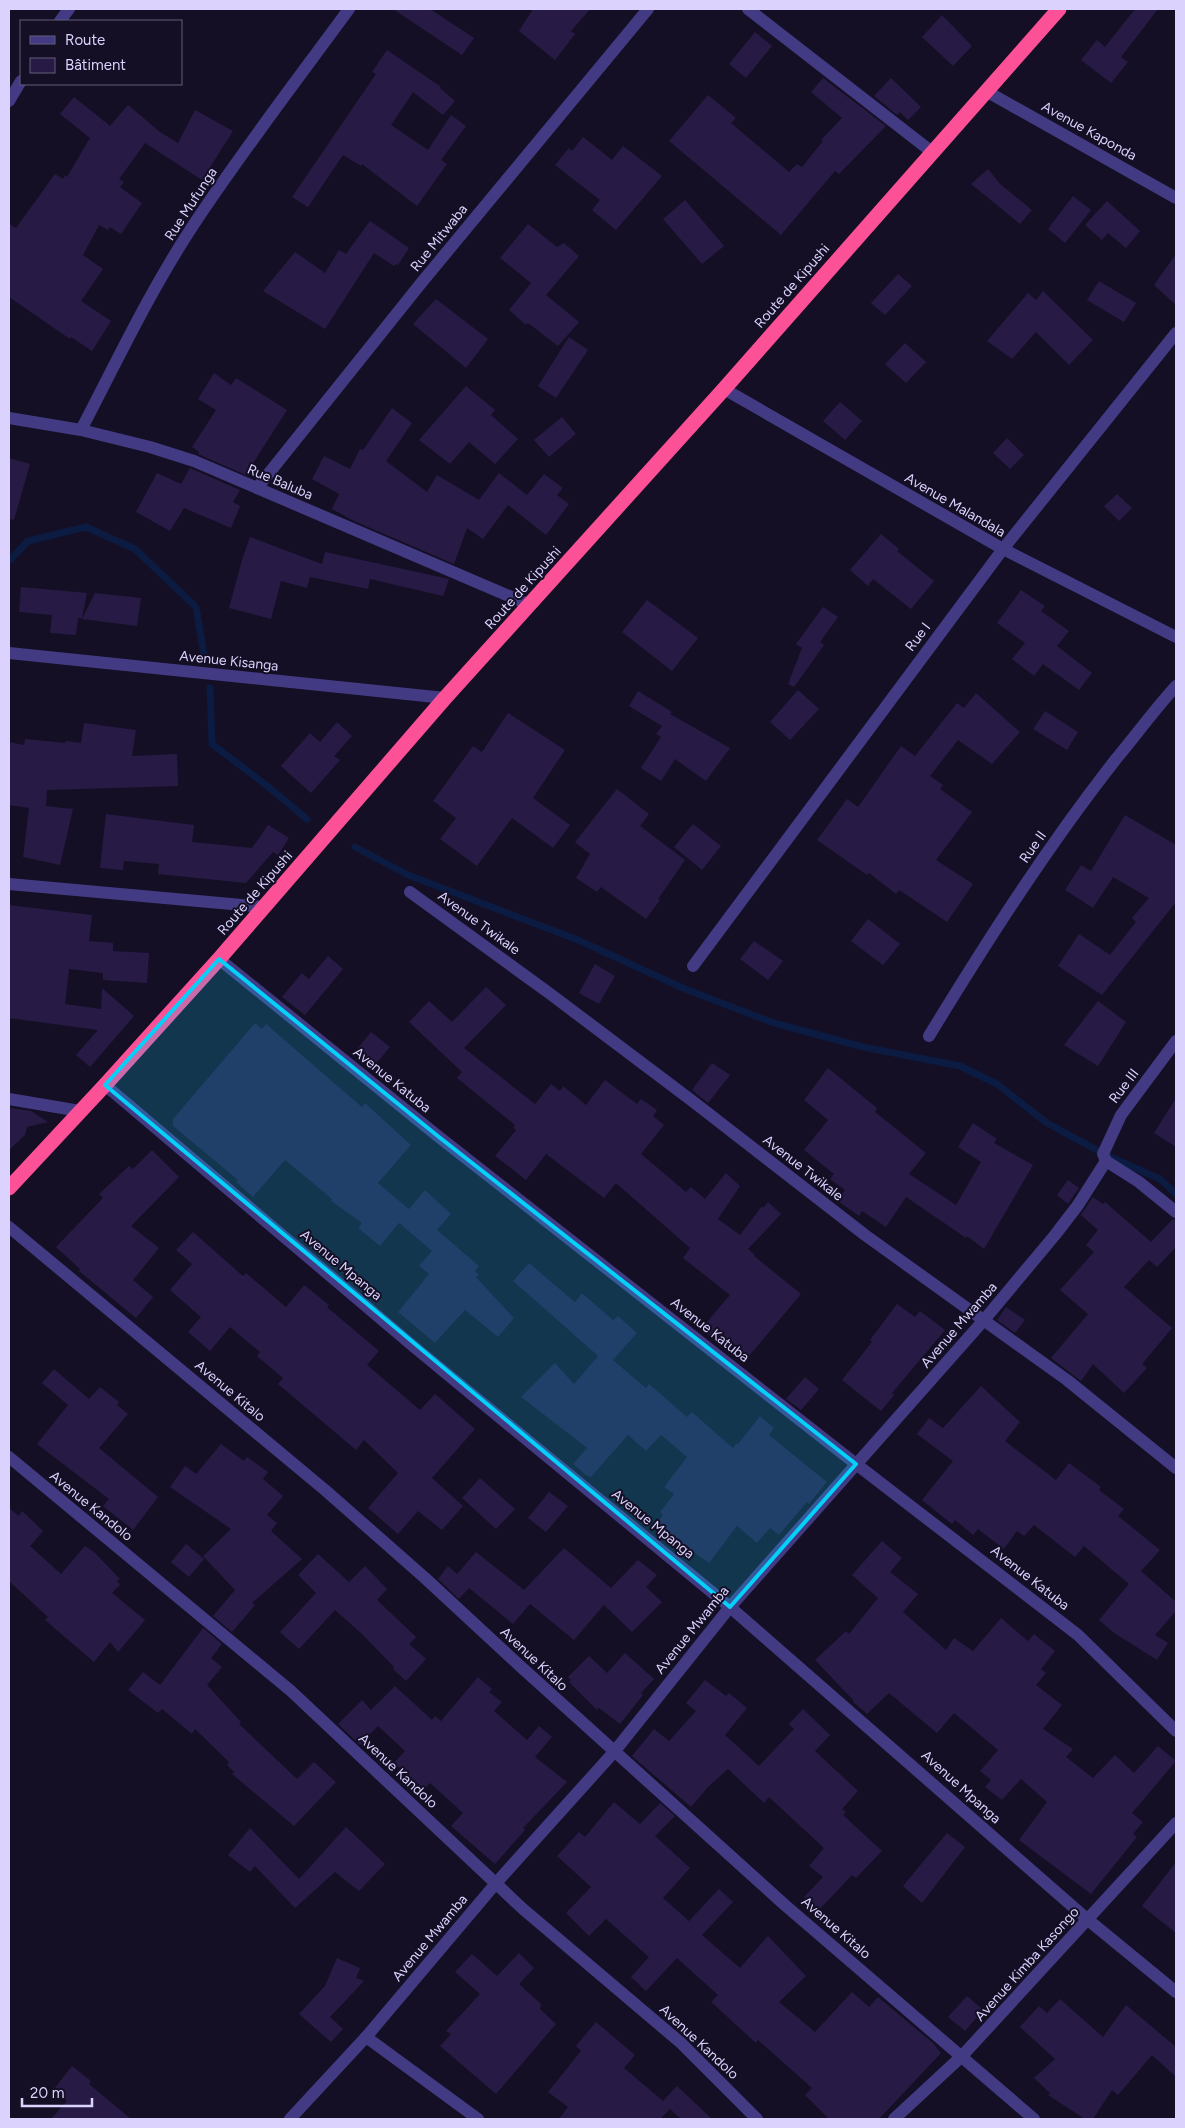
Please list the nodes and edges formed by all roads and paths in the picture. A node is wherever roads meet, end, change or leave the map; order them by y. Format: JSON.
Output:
{"nodes":[{"id":1,"x":68,"y":9,"type":"edge"},
{"id":2,"x":349,"y":9,"type":"edge"},
{"id":3,"x":648,"y":9,"type":"edge"},
{"id":4,"x":748,"y":9,"type":"edge"},
{"id":5,"x":1059,"y":9,"type":"edge"},
{"id":6,"x":61,"y":20,"type":"edge"},
{"id":7,"x":20,"y":83,"type":"edge"},
{"id":8,"x":986,"y":91,"type":"junction"},
{"id":9,"x":9,"y":101,"type":"edge"},
{"id":10,"x":932,"y":152,"type":"junction"},
{"id":11,"x":1176,"y":198,"type":"edge"},
{"id":12,"x":1176,"y":334,"type":"edge"},
{"id":13,"x":724,"y":389,"type":"junction"},
{"id":14,"x":9,"y":418,"type":"edge"},
{"id":15,"x":81,"y":430,"type":"junction"},
{"id":16,"x":257,"y":488,"type":"junction"},
{"id":17,"x":1002,"y":549,"type":"junction"},
{"id":18,"x":530,"y":605,"type":"junction"},
{"id":19,"x":1176,"y":637,"type":"edge"},
{"id":20,"x":9,"y":654,"type":"edge"},
{"id":21,"x":1176,"y":686,"type":"edge"},
{"id":22,"x":446,"y":698,"type":"junction"},
{"id":23,"x":9,"y":884,"type":"edge"},
{"id":24,"x":410,"y":892,"type":"dead end"},
{"id":25,"x":264,"y":907,"type":"junction"},
{"id":26,"x":219,"y":959,"type":"junction"},
{"id":27,"x":692,"y":966,"type":"dead end"},
{"id":28,"x":928,"y":1036,"type":"dead end"},
{"id":29,"x":1176,"y":1041,"type":"edge"},
{"id":30,"x":105,"y":1085,"type":"junction"},
{"id":31,"x":9,"y":1099,"type":"edge"},
{"id":32,"x":80,"y":1111,"type":"junction"},
{"id":33,"x":1105,"y":1157,"type":"junction"},
{"id":34,"x":9,"y":1188,"type":"edge"},
{"id":35,"x":1176,"y":1212,"type":"edge"},
{"id":36,"x":9,"y":1227,"type":"edge"},
{"id":37,"x":984,"y":1320,"type":"junction"},
{"id":38,"x":9,"y":1457,"type":"edge"},
{"id":39,"x":856,"y":1464,"type":"junction"},
{"id":40,"x":1176,"y":1468,"type":"edge"},
{"id":41,"x":730,"y":1607,"type":"junction"},
{"id":42,"x":1176,"y":1731,"type":"edge"},
{"id":43,"x":614,"y":1752,"type":"junction"},
{"id":44,"x":1176,"y":1823,"type":"edge"},
{"id":45,"x":497,"y":1882,"type":"junction"},
{"id":46,"x":1087,"y":1919,"type":"junction"},
{"id":47,"x":1176,"y":1992,"type":"edge"},
{"id":48,"x":366,"y":2037,"type":"junction"},
{"id":49,"x":962,"y":2056,"type":"junction"},
{"id":50,"x":290,"y":2119,"type":"edge"},
{"id":51,"x":478,"y":2119,"type":"edge"},
{"id":52,"x":757,"y":2119,"type":"edge"},
{"id":53,"x":894,"y":2119,"type":"edge"},
{"id":54,"x":1034,"y":2119,"type":"edge"}],
"edges":[{"from":1,"to":6,"type":"street"},
{"from":2,"to":15,"type":"street","name":"Rue Mufunga"},
{"from":3,"to":16,"type":"street","name":"Rue Mitwaba"},
{"from":4,"to":10,"type":"street"},
{"from":5,"to":8,"type":"highway","name":"Route de Kipushi"},
{"from":7,"to":9,"type":"street"},
{"from":8,"to":10,"type":"highway","name":"Route de Kipushi"},
{"from":8,"to":11,"type":"street","name":"Avenue Kaponda"},
{"from":10,"to":13,"type":"highway","name":"Route de Kipushi"},
{"from":12,"to":17,"type":"street","name":"Rue I"},
{"from":13,"to":17,"type":"street","name":"Avenue Malandala"},
{"from":13,"to":18,"type":"highway","name":"Route de Kipushi"},
{"from":14,"to":15,"type":"street","name":"Rue Baluba"},
{"from":15,"to":16,"type":"street","name":"Rue Baluba"},
{"from":16,"to":18,"type":"street","name":"Rue Baluba"},
{"from":17,"to":19,"type":"street","name":"Avenue Malandala"},
{"from":17,"to":27,"type":"street","name":"Rue I"},
{"from":18,"to":22,"type":"highway","name":"Route de Kipushi"},
{"from":20,"to":22,"type":"street","name":"Avenue Kisanga"},
{"from":21,"to":28,"type":"street","name":"Rue II"},
{"from":22,"to":25,"type":"highway","name":"Route de Kipushi"},
{"from":23,"to":25,"type":"street"},
{"from":24,"to":37,"type":"street","name":"Avenue Twikale"},
{"from":25,"to":26,"type":"highway","name":"Route de Kipushi"},
{"from":26,"to":30,"type":"highway","name":"Route de Kipushi"},
{"from":26,"to":39,"type":"street","name":"Avenue Katuba"},
{"from":29,"to":33,"type":"street","name":"Rue III"},
{"from":30,"to":32,"type":"highway","name":"Route de Kipushi"},
{"from":30,"to":41,"type":"street","name":"Avenue Mpanga"},
{"from":31,"to":32,"type":"street"},
{"from":32,"to":34,"type":"highway","name":"Route de Kipushi"},
{"from":33,"to":35,"type":"street"},
{"from":33,"to":37,"type":"street","name":"Avenue Mwamba"},
{"from":36,"to":43,"type":"street","name":"Avenue Kitalo"},
{"from":37,"to":39,"type":"street","name":"Avenue Mwamba"},
{"from":37,"to":40,"type":"street","name":"Avenue Twikale"},
{"from":38,"to":45,"type":"street","name":"Avenue Kandolo"},
{"from":39,"to":41,"type":"street","name":"Avenue Mwamba"},
{"from":39,"to":42,"type":"street","name":"Avenue Katuba"},
{"from":41,"to":43,"type":"street","name":"Avenue Mwamba"},
{"from":41,"to":46,"type":"street","name":"Avenue Mpanga"},
{"from":43,"to":45,"type":"street","name":"Avenue Mwamba"},
{"from":43,"to":49,"type":"street","name":"Avenue Kitalo"},
{"from":44,"to":46,"type":"street","name":"Avenue Kimba Kasongo"},
{"from":45,"to":48,"type":"street","name":"Avenue Mwamba"},
{"from":45,"to":52,"type":"street","name":"Avenue Kandolo"},
{"from":46,"to":47,"type":"street","name":"Avenue Mpanga"},
{"from":46,"to":49,"type":"street","name":"Avenue Kimba Kasongo"},
{"from":48,"to":50,"type":"street","name":"Avenue Mwamba"},
{"from":48,"to":51,"type":"street"},
{"from":49,"to":53,"type":"street","name":"Avenue Kimba Kasongo"},
{"from":49,"to":54,"type":"street","name":"Avenue Kitalo"}]}
